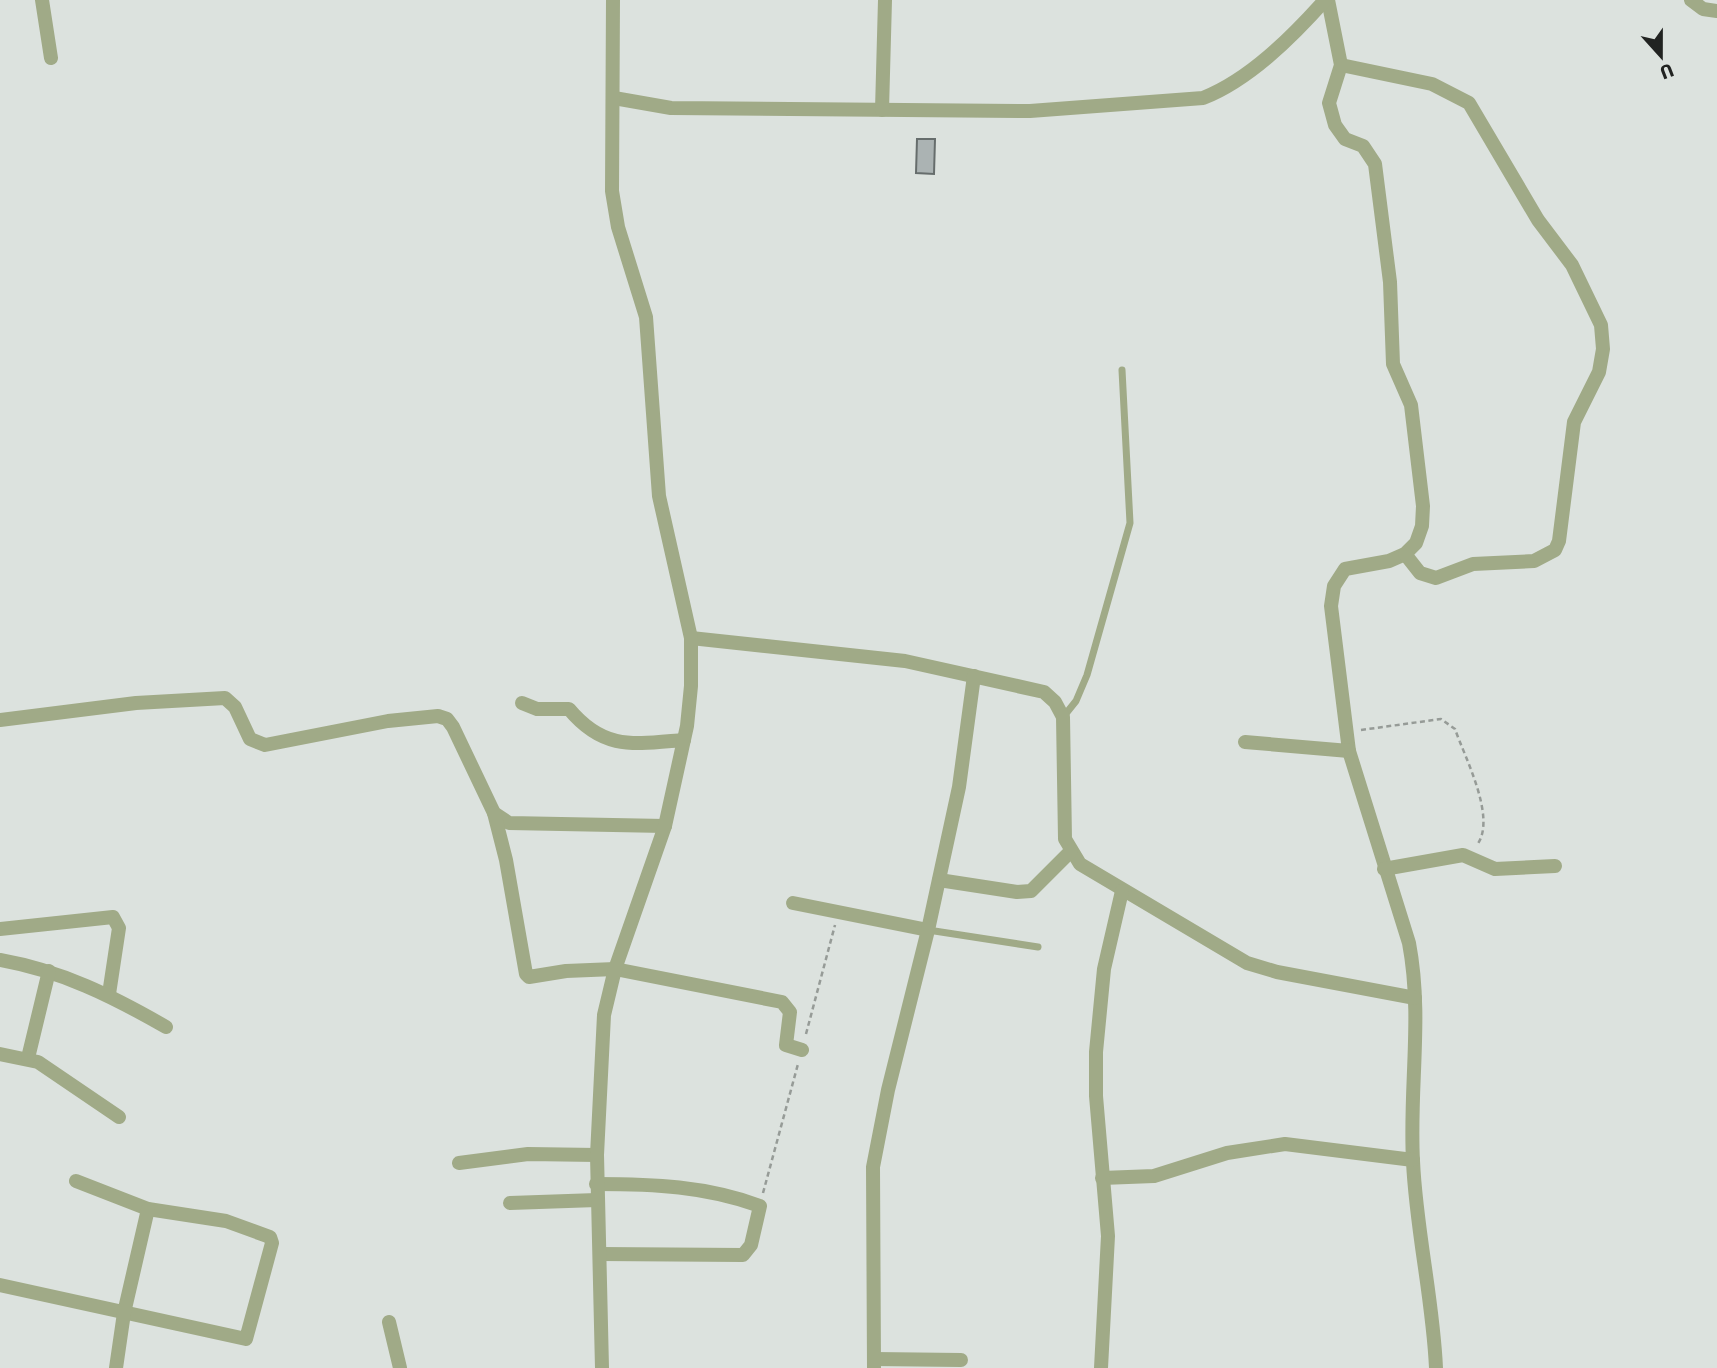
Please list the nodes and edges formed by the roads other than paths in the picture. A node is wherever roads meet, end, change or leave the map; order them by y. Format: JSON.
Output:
{"nodes":[{"id":1,"x":42,"y":0,"type":"edge"},
{"id":2,"x":613,"y":0,"type":"edge"},
{"id":3,"x":885,"y":0,"type":"edge"},
{"id":4,"x":1326,"y":0,"type":"edge"},
{"id":5,"x":1691,"y":0,"type":"edge"},
{"id":6,"x":1717,"y":11,"type":"edge"},
{"id":7,"x":51,"y":58,"type":"dead end"},
{"id":8,"x":1341,"y":65,"type":"junction"},
{"id":9,"x":614,"y":98,"type":"junction"},
{"id":10,"x":882,"y":110,"type":"junction"},
{"id":11,"x":1122,"y":370,"type":"dead end"},
{"id":12,"x":1405,"y":554,"type":"junction"},
{"id":13,"x":691,"y":638,"type":"junction"},
{"id":14,"x":974,"y":676,"type":"junction"},
{"id":15,"x":522,"y":703,"type":"dead end"},
{"id":16,"x":1063,"y":717,"type":"junction"},
{"id":17,"x":0,"y":720,"type":"edge"},
{"id":18,"x":684,"y":740,"type":"junction"},
{"id":19,"x":1245,"y":742,"type":"dead end"},
{"id":20,"x":1349,"y":751,"type":"junction"},
{"id":21,"x":494,"y":813,"type":"junction"},
{"id":22,"x":665,"y":826,"type":"junction"},
{"id":23,"x":1071,"y":851,"type":"junction"},
{"id":24,"x":1555,"y":866,"type":"dead end"},
{"id":25,"x":1384,"y":869,"type":"junction"},
{"id":26,"x":939,"y":880,"type":"junction"},
{"id":27,"x":1122,"y":891,"type":"junction"},
{"id":28,"x":793,"y":903,"type":"dead end"},
{"id":29,"x":0,"y":929,"type":"edge"},
{"id":30,"x":928,"y":930,"type":"junction"},
{"id":31,"x":1038,"y":947,"type":"dead end"},
{"id":32,"x":0,"y":960,"type":"edge"},
{"id":33,"x":615,"y":970,"type":"junction"},
{"id":34,"x":49,"y":971,"type":"junction"},
{"id":35,"x":109,"y":994,"type":"junction"},
{"id":36,"x":1415,"y":998,"type":"junction"},
{"id":37,"x":166,"y":1027,"type":"dead end"},
{"id":38,"x":802,"y":1051,"type":"dead end"},
{"id":39,"x":0,"y":1054,"type":"edge"},
{"id":40,"x":28,"y":1058,"type":"junction"},
{"id":41,"x":119,"y":1117,"type":"dead end"},
{"id":42,"x":597,"y":1155,"type":"junction"},
{"id":43,"x":1413,"y":1160,"type":"junction"},
{"id":44,"x":459,"y":1163,"type":"dead end"},
{"id":45,"x":1102,"y":1178,"type":"junction"},
{"id":46,"x":76,"y":1181,"type":"dead end"},
{"id":47,"x":596,"y":1184,"type":"junction"},
{"id":48,"x":597,"y":1200,"type":"junction"},
{"id":49,"x":510,"y":1203,"type":"dead end"},
{"id":50,"x":148,"y":1209,"type":"junction"},
{"id":51,"x":600,"y":1254,"type":"junction"},
{"id":52,"x":0,"y":1285,"type":"edge"},
{"id":53,"x":124,"y":1313,"type":"junction"},
{"id":54,"x":388,"y":1322,"type":"dead end"},
{"id":55,"x":961,"y":1360,"type":"dead end"},
{"id":56,"x":874,"y":1363,"type":"edge"},
{"id":57,"x":116,"y":1368,"type":"edge"},
{"id":58,"x":400,"y":1368,"type":"edge"},
{"id":59,"x":602,"y":1368,"type":"edge"},
{"id":60,"x":1101,"y":1368,"type":"edge"},
{"id":61,"x":1436,"y":1368,"type":"edge"}],
"edges":[{"from":1,"to":7,"type":"street"},
{"from":2,"to":9,"type":"street"},
{"from":3,"to":10,"type":"street"},
{"from":4,"to":8,"type":"street"},
{"from":4,"to":10,"type":"street"},
{"from":5,"to":6,"type":"street"},
{"from":8,"to":12,"type":"street"},
{"from":8,"to":12,"type":"street"},
{"from":9,"to":10,"type":"street"},
{"from":9,"to":13,"type":"street"},
{"from":11,"to":16,"type":"lane"},
{"from":12,"to":20,"type":"street"},
{"from":13,"to":14,"type":"street"},
{"from":13,"to":18,"type":"street"},
{"from":14,"to":16,"type":"street"},
{"from":14,"to":26,"type":"street"},
{"from":15,"to":18,"type":"street"},
{"from":16,"to":23,"type":"street"},
{"from":17,"to":21,"type":"street"},
{"from":18,"to":22,"type":"street"},
{"from":19,"to":20,"type":"street"},
{"from":20,"to":25,"type":"street"},
{"from":21,"to":22,"type":"street"},
{"from":21,"to":33,"type":"street"},
{"from":22,"to":33,"type":"street"},
{"from":23,"to":26,"type":"street"},
{"from":23,"to":27,"type":"street"},
{"from":24,"to":25,"type":"street"},
{"from":25,"to":36,"type":"street"},
{"from":26,"to":30,"type":"street"},
{"from":27,"to":36,"type":"street"},
{"from":27,"to":45,"type":"street"},
{"from":28,"to":30,"type":"street"},
{"from":29,"to":35,"type":"street"},
{"from":30,"to":31,"type":"lane"},
{"from":30,"to":56,"type":"street"},
{"from":32,"to":34,"type":"street"},
{"from":33,"to":38,"type":"street"},
{"from":33,"to":42,"type":"street"},
{"from":34,"to":35,"type":"street"},
{"from":34,"to":40,"type":"street"},
{"from":35,"to":37,"type":"street"},
{"from":36,"to":43,"type":"street"},
{"from":39,"to":40,"type":"street"},
{"from":40,"to":41,"type":"street"},
{"from":42,"to":44,"type":"street"},
{"from":42,"to":47,"type":"street"},
{"from":43,"to":45,"type":"street"},
{"from":43,"to":61,"type":"street"},
{"from":45,"to":60,"type":"street"},
{"from":46,"to":50,"type":"street"},
{"from":47,"to":48,"type":"street"},
{"from":47,"to":51,"type":"street"},
{"from":48,"to":49,"type":"street"},
{"from":48,"to":51,"type":"street"},
{"from":50,"to":53,"type":"street"},
{"from":50,"to":53,"type":"street"},
{"from":51,"to":59,"type":"street"},
{"from":52,"to":53,"type":"street"},
{"from":53,"to":57,"type":"street"},
{"from":54,"to":58,"type":"street"},
{"from":55,"to":56,"type":"street"}]}
